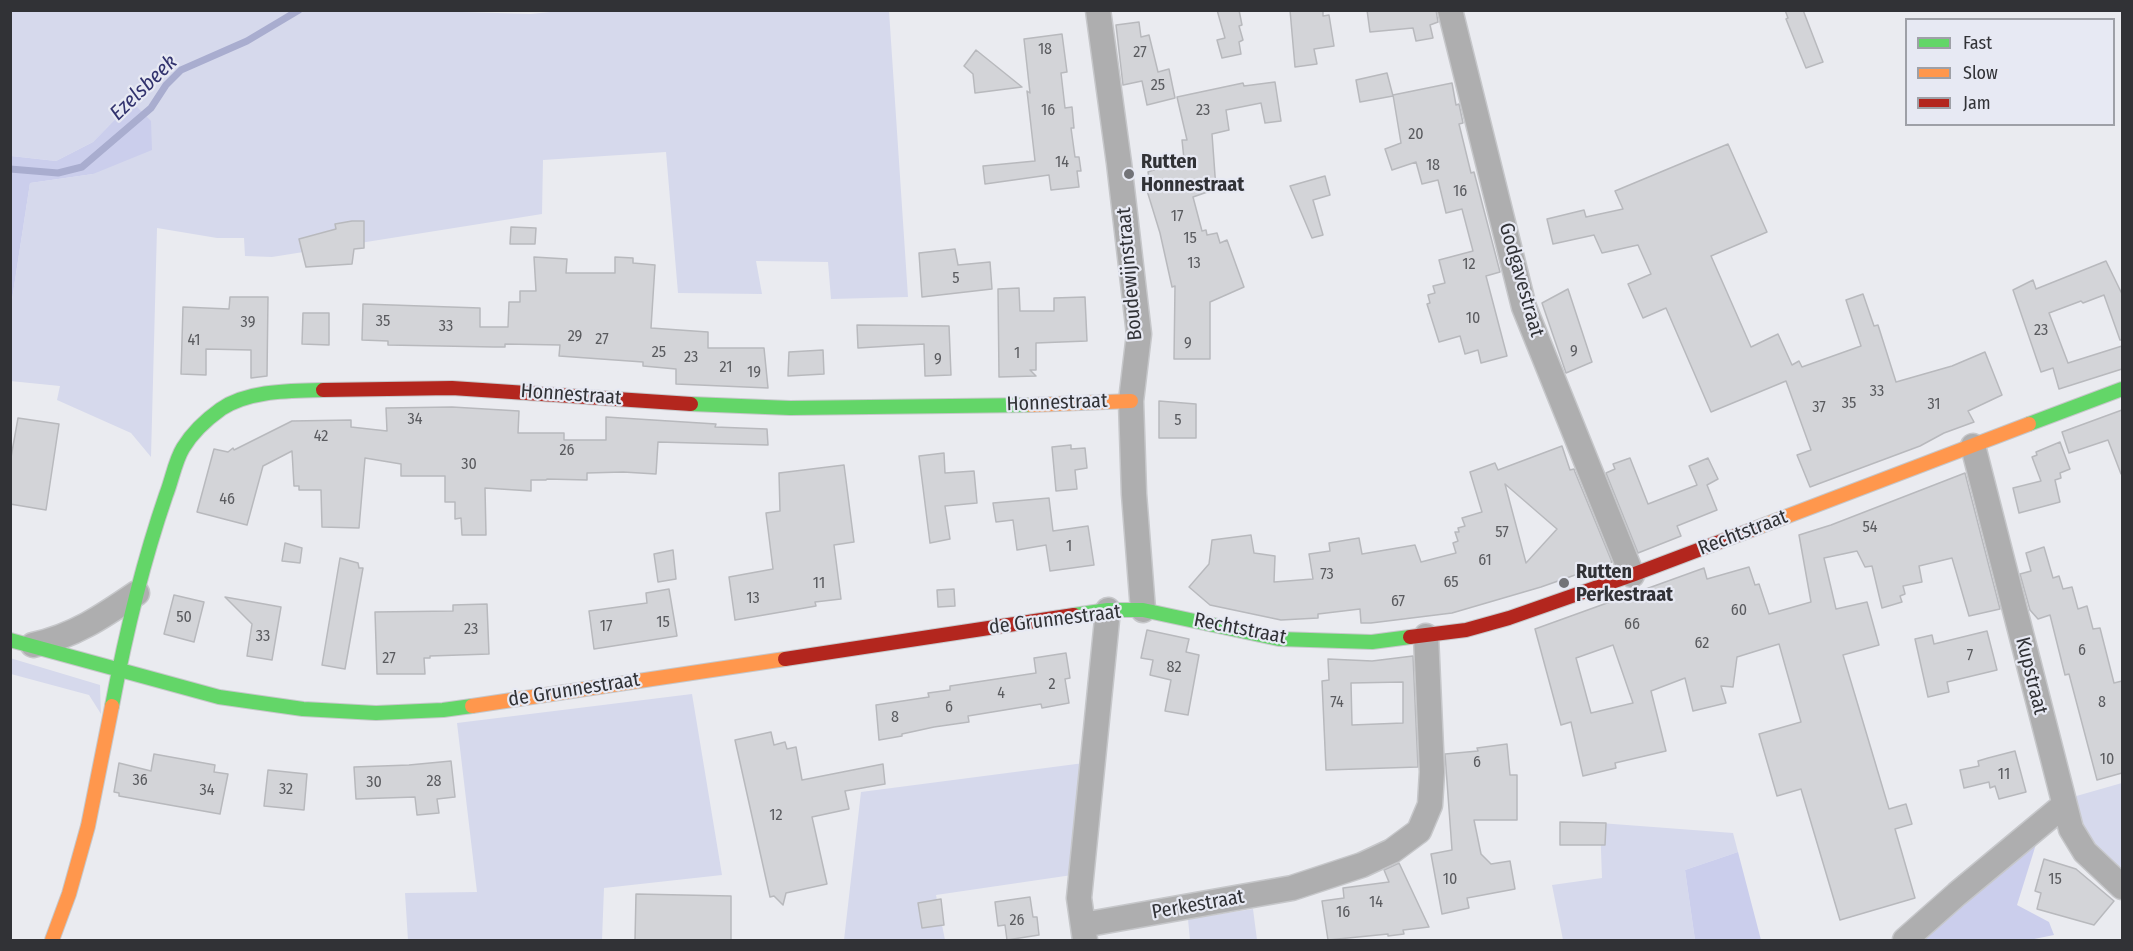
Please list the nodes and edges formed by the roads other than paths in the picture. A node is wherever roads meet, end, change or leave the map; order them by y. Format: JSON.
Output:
{"nodes":[{"id":1,"x":1098,"y":10,"type":"edge"},
{"id":2,"x":1450,"y":10,"type":"edge"},
{"id":3,"x":2122,"y":389,"type":"edge"},
{"id":4,"x":1131,"y":401,"type":"junction"},
{"id":5,"x":1973,"y":446,"type":"junction"},
{"id":6,"x":1632,"y":575,"type":"junction"},
{"id":7,"x":137,"y":593,"type":"junction"},
{"id":8,"x":1108,"y":610,"type":"junction"},
{"id":9,"x":1143,"y":610,"type":"junction"},
{"id":10,"x":1426,"y":636,"type":"junction"},
{"id":11,"x":20,"y":643,"type":"edge"},
{"id":12,"x":118,"y":669,"type":"junction"},
{"id":13,"x":2064,"y":805,"type":"junction"},
{"id":14,"x":2122,"y":887,"type":"edge"},
{"id":15,"x":1084,"y":933,"type":"edge"},
{"id":16,"x":52,"y":940,"type":"edge"},
{"id":17,"x":1905,"y":940,"type":"edge"}],
"edges":[{"from":1,"to":4,"type":"street","name":"Boudewijnstraat"},
{"from":2,"to":6,"type":"street","name":"Godgavestraat"},
{"from":3,"to":5,"type":"street","name":"Rechtstraat"},
{"from":4,"to":7,"type":"street","name":"Honnestraat"},
{"from":4,"to":9,"type":"street","name":"Boudewijnstraat"},
{"from":5,"to":6,"type":"street","name":"Rechtstraat"},
{"from":5,"to":13,"type":"street","name":"Kupstraat"},
{"from":6,"to":10,"type":"street","name":"Rechtstraat"},
{"from":7,"to":11,"type":"street"},
{"from":7,"to":12,"type":"street","name":"Honnestraat"},
{"from":8,"to":9,"type":"street","name":"de Grunnestraat"},
{"from":8,"to":12,"type":"street","name":"de Grunnestraat"},
{"from":8,"to":15,"type":"street","name":"Perkestraat"},
{"from":9,"to":10,"type":"street","name":"Rechtstraat"},
{"from":10,"to":15,"type":"street","name":"Perkestraat"},
{"from":11,"to":12,"type":"street","name":"de Grunnestraat"},
{"from":12,"to":16,"type":"street","name":"Honnestraat"},
{"from":13,"to":14,"type":"street","name":"Kupstraat"},
{"from":13,"to":17,"type":"street"}]}
